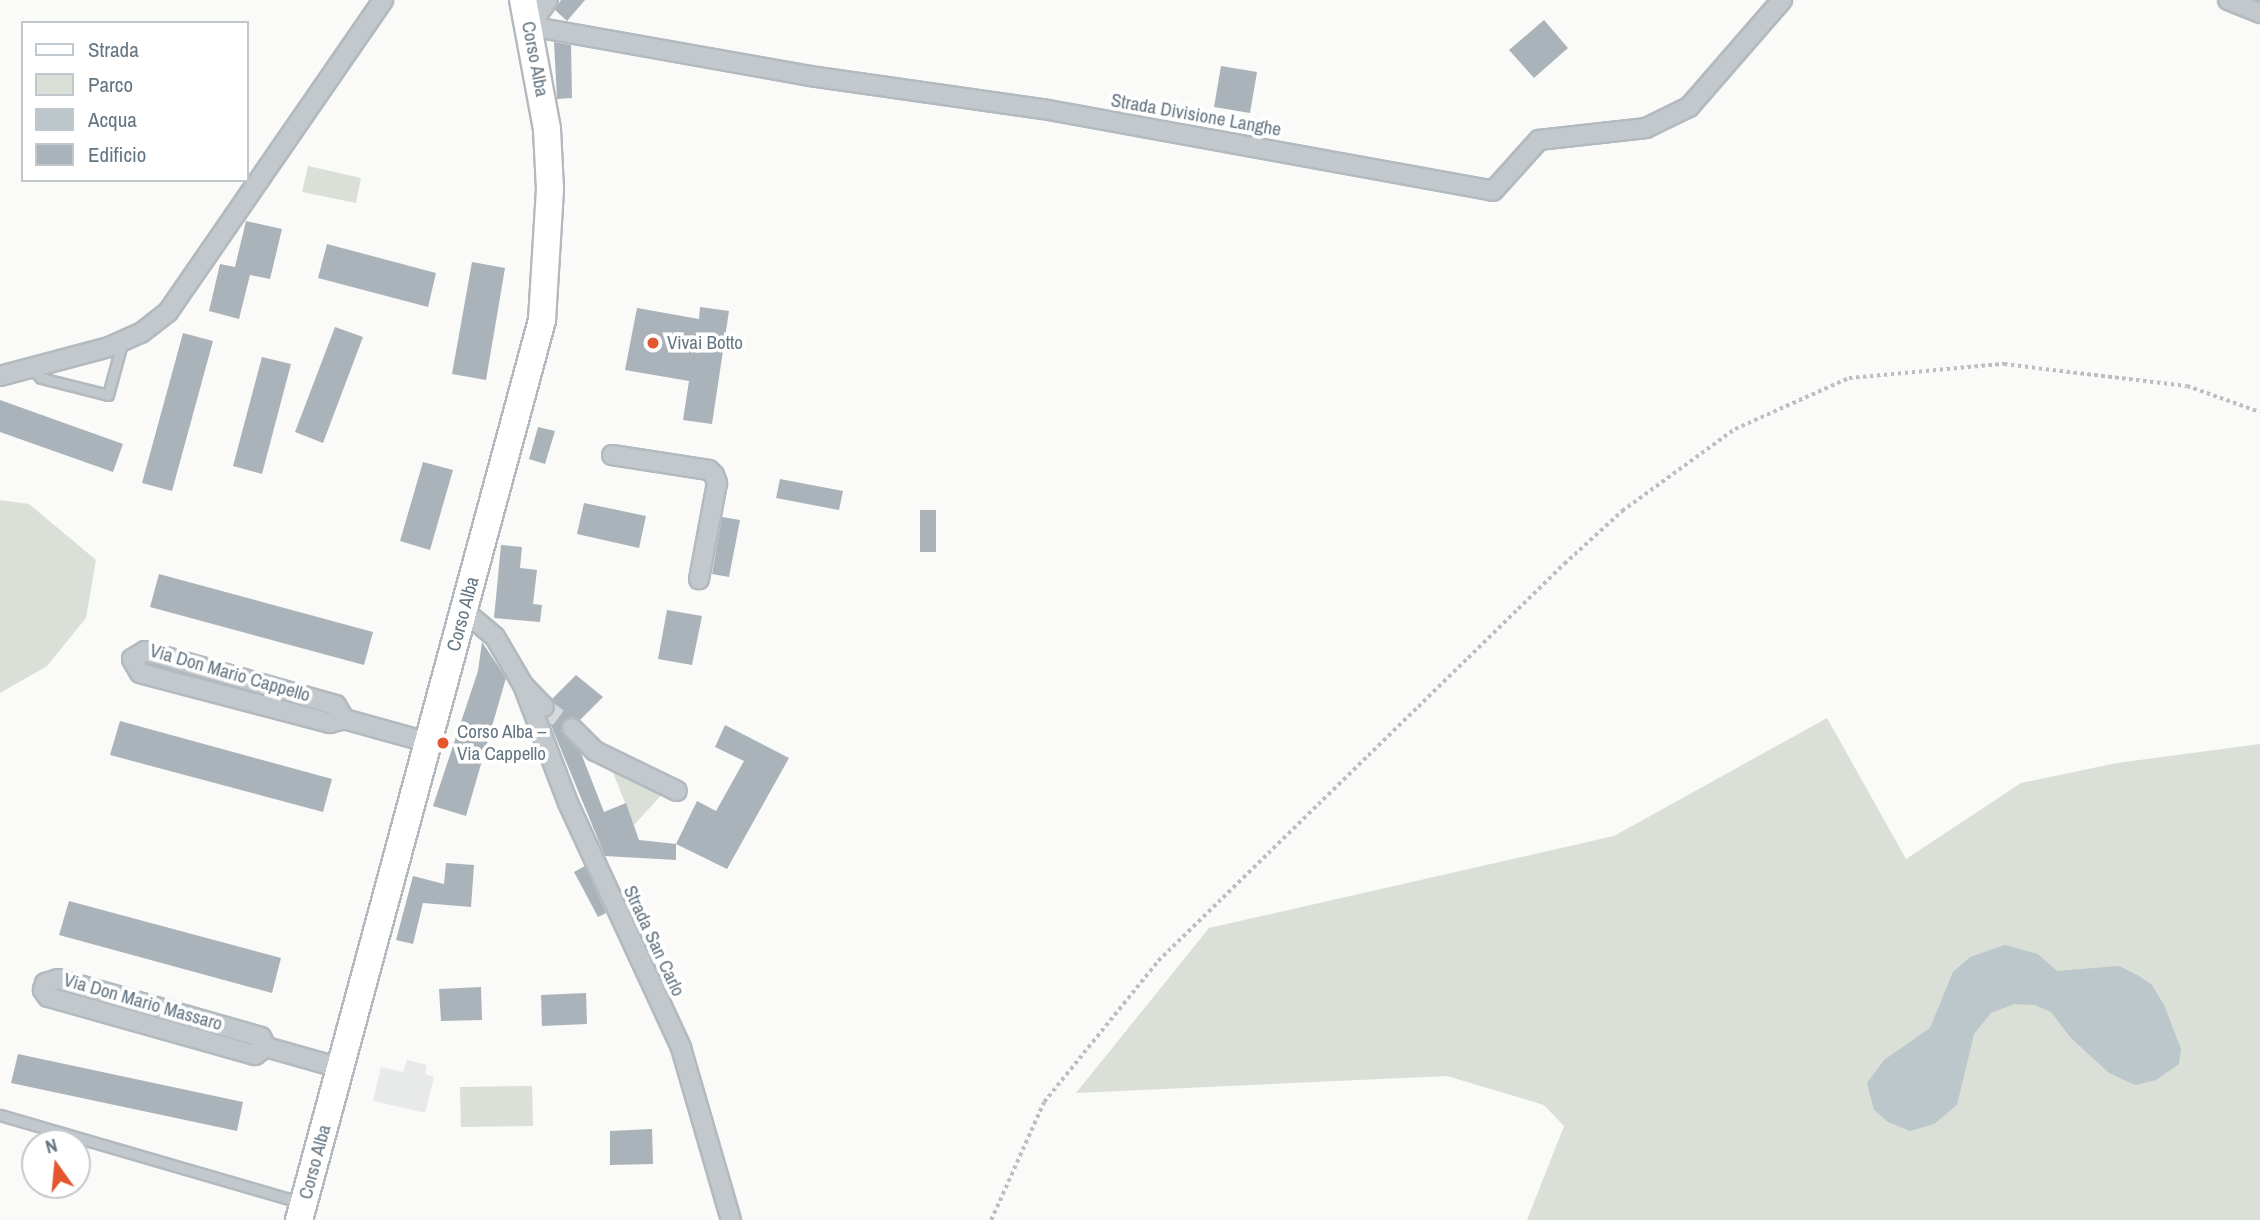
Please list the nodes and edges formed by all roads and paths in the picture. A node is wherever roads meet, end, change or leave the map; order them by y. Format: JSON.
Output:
{"nodes":[{"id":1,"x":383,"y":0,"type":"edge"},
{"id":2,"x":523,"y":0,"type":"edge"},
{"id":3,"x":548,"y":0,"type":"edge"},
{"id":4,"x":1782,"y":0,"type":"edge"},
{"id":5,"x":2228,"y":0,"type":"edge"},
{"id":6,"x":2260,"y":13,"type":"edge"},
{"id":7,"x":530,"y":26,"type":"junction"},
{"id":8,"x":122,"y":341,"type":"junction"},
{"id":9,"x":32,"y":368,"type":"junction"},
{"id":10,"x":0,"y":376,"type":"edge"},
{"id":11,"x":2260,"y":412,"type":"edge"},
{"id":12,"x":612,"y":455,"type":"dead end"},
{"id":13,"x":699,"y":579,"type":"dead end"},
{"id":14,"x":464,"y":611,"type":"junction"},
{"id":15,"x":523,"y":684,"type":"junction"},
{"id":16,"x":544,"y":707,"type":"tunnel mouth"},
{"id":17,"x":344,"y":719,"type":"junction"},
{"id":18,"x":572,"y":728,"type":"tunnel mouth"},
{"id":19,"x":427,"y":743,"type":"junction"},
{"id":20,"x":677,"y":792,"type":"dead end"},
{"id":21,"x":266,"y":1047,"type":"junction"},
{"id":22,"x":340,"y":1068,"type":"junction"},
{"id":23,"x":0,"y":1115,"type":"edge"},
{"id":24,"x":301,"y":1212,"type":"edge"},
{"id":25,"x":731,"y":1220,"type":"edge"},
{"id":26,"x":991,"y":1220,"type":"edge"}],
"edges":[{"from":1,"to":8,"type":"street"},
{"from":2,"to":7,"type":"street","name":"Corso Alba"},
{"from":3,"to":7,"type":"street"},
{"from":4,"to":7,"type":"street","name":"Strada Divisione Langhe"},
{"from":5,"to":6,"type":"street"},
{"from":7,"to":14,"type":"street","name":"Corso Alba"},
{"from":8,"to":9,"type":"street"},
{"from":8,"to":9,"type":"lane"},
{"from":9,"to":10,"type":"street"},
{"from":11,"to":26,"type":"path"},
{"from":12,"to":13,"type":"street"},
{"from":14,"to":15,"type":"street","name":"Strada San Carlo"},
{"from":14,"to":19,"type":"street","name":"Corso Alba"},
{"from":15,"to":16,"type":"street","name":"Strada San Carlo"},
{"from":15,"to":25,"type":"street","name":"Strada San Carlo"},
{"from":17,"to":17,"type":"street","name":"Via Don Mario Cappello"},
{"from":17,"to":19,"type":"street","name":"Via Don Mario Cappello"},
{"from":18,"to":20,"type":"street"},
{"from":19,"to":22,"type":"street","name":"Corso Alba"},
{"from":21,"to":21,"type":"street","name":"Via Don Mario Massaro"},
{"from":21,"to":22,"type":"street","name":"Via Don Mario Massaro"},
{"from":22,"to":24,"type":"street","name":"Corso Alba"},
{"from":23,"to":24,"type":"lane"}]}
